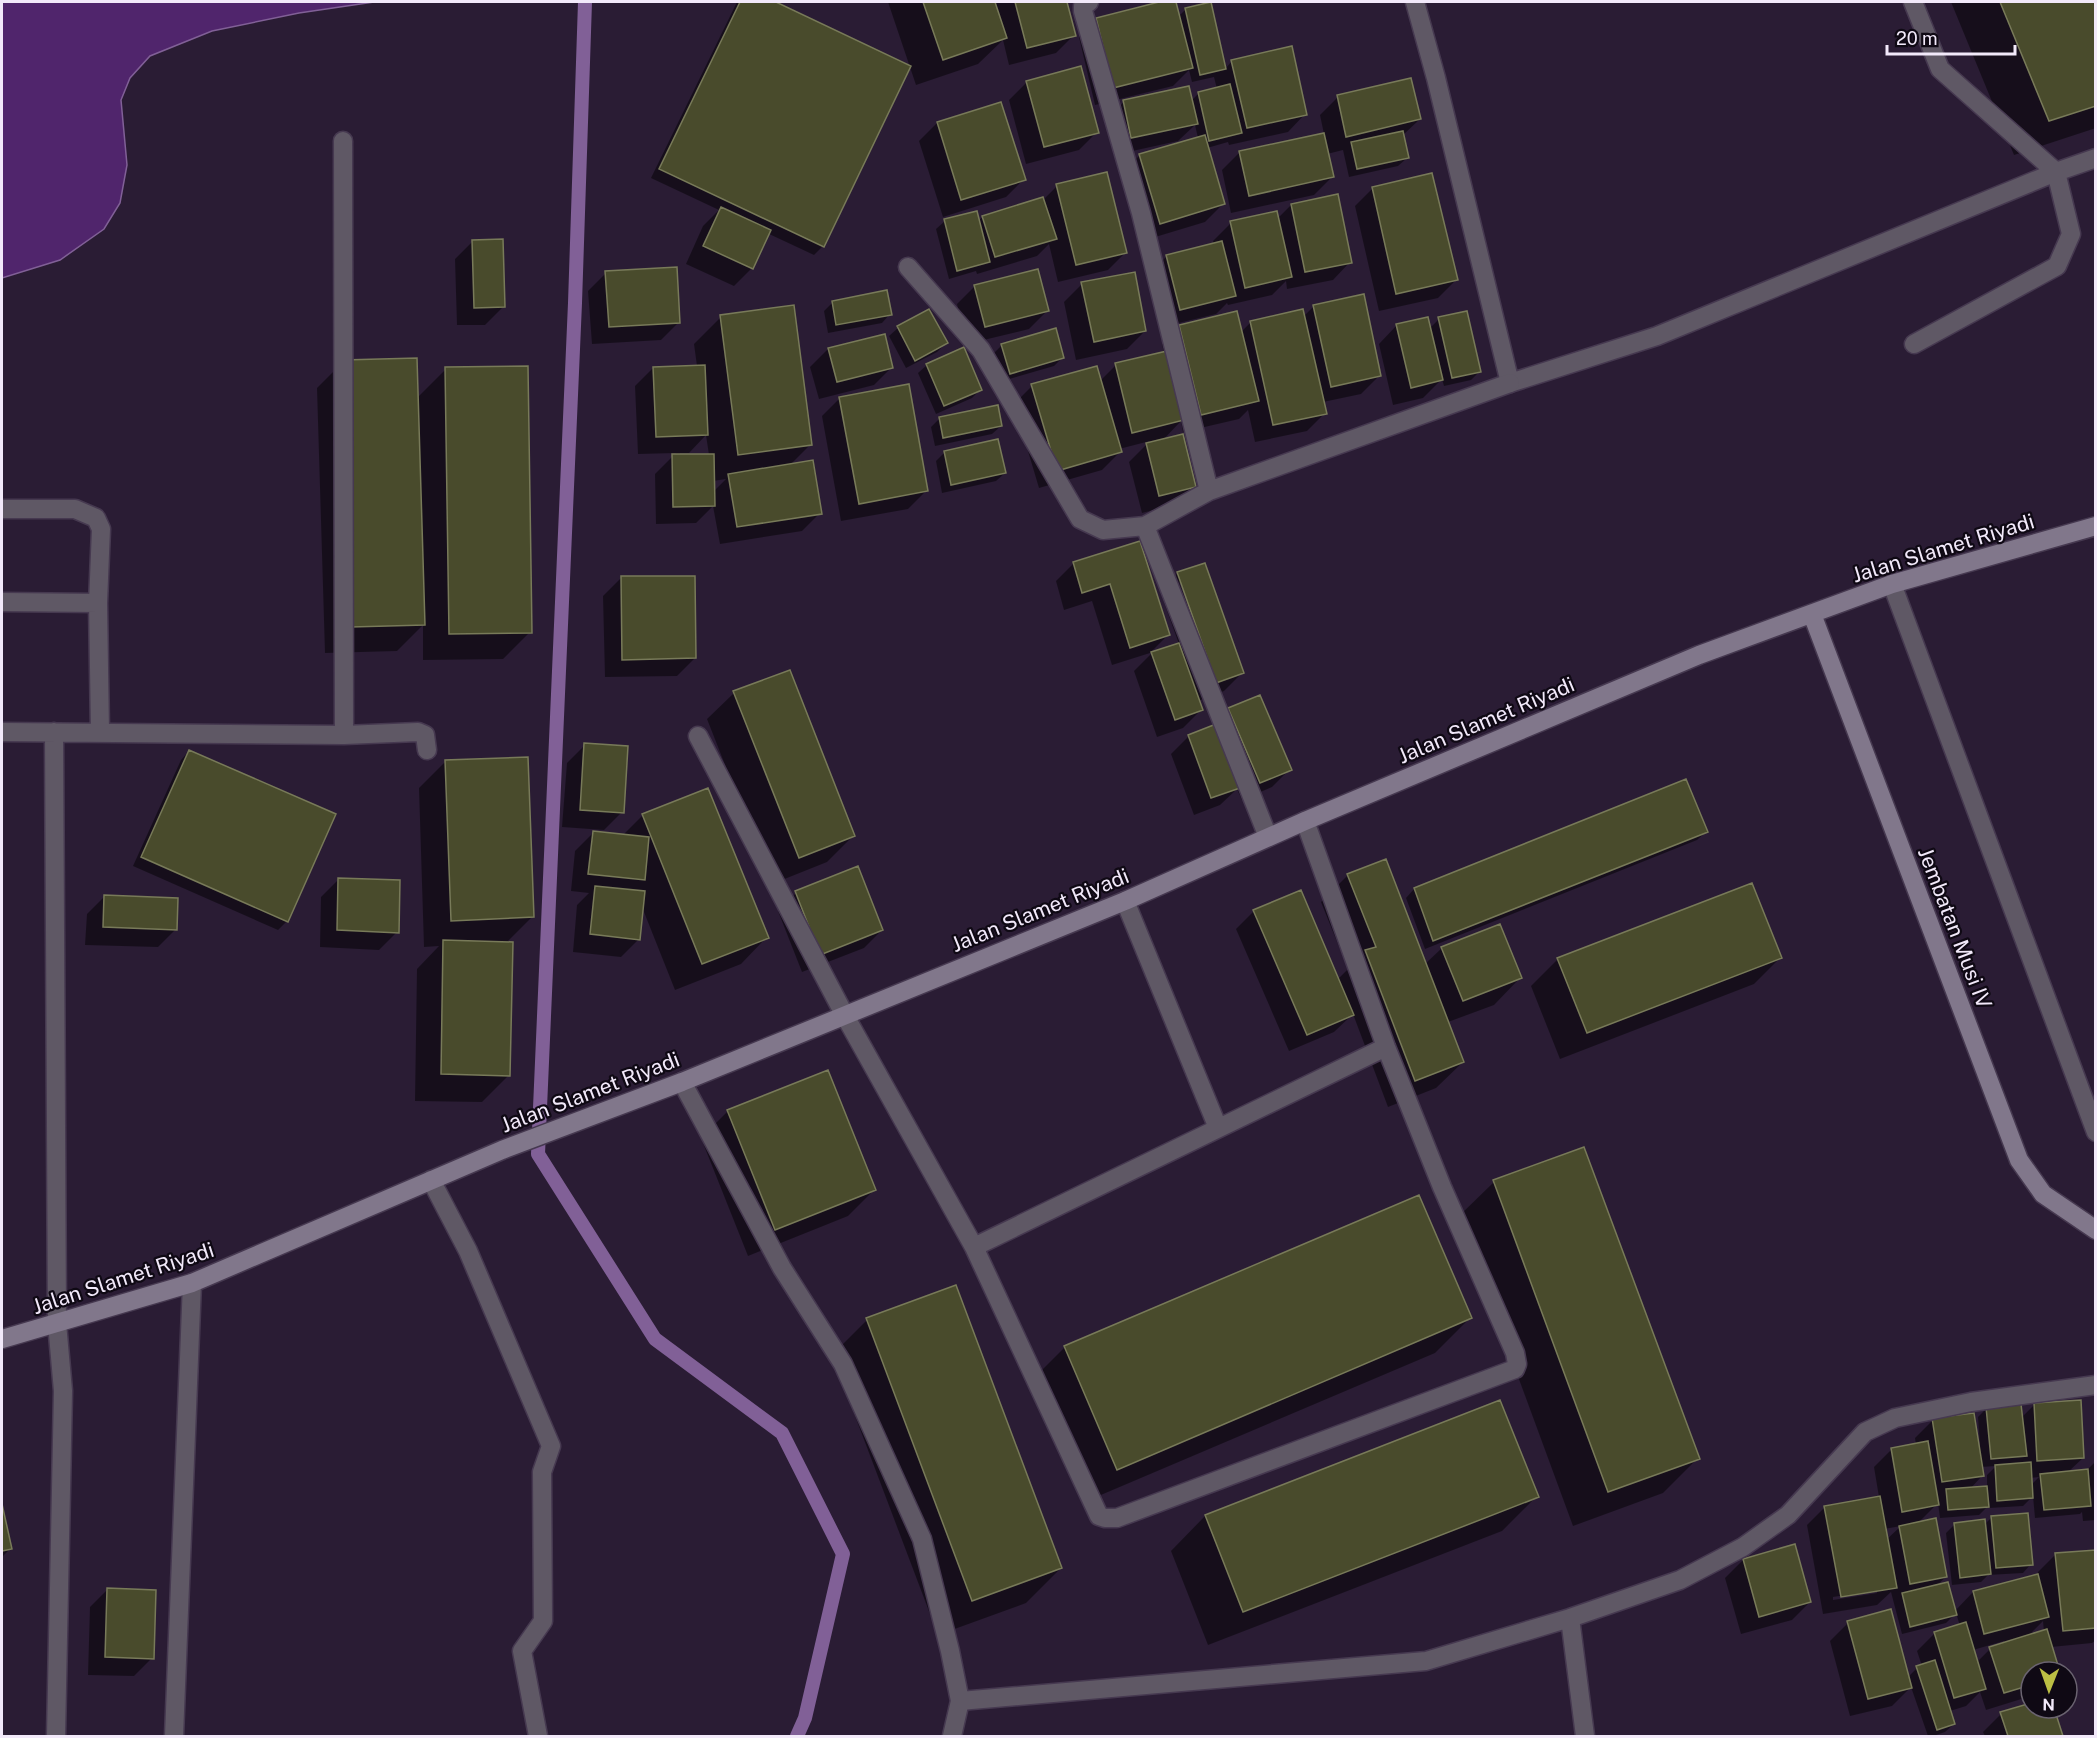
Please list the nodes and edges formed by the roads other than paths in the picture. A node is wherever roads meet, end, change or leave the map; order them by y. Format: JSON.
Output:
{"nodes":[{"id":1,"x":1089,"y":2,"type":"edge"},
{"id":2,"x":1414,"y":2,"type":"edge"},
{"id":3,"x":1913,"y":2,"type":"edge"},
{"id":4,"x":343,"y":141,"type":"dead end"},
{"id":5,"x":2096,"y":158,"type":"edge"},
{"id":6,"x":2056,"y":172,"type":"junction"},
{"id":7,"x":908,"y":267,"type":"dead end"},
{"id":8,"x":1914,"y":344,"type":"dead end"},
{"id":9,"x":1510,"y":383,"type":"junction"},
{"id":10,"x":1209,"y":491,"type":"junction"},
{"id":11,"x":2,"y":509,"type":"edge"},
{"id":12,"x":1144,"y":526,"type":"junction"},
{"id":13,"x":2096,"y":526,"type":"edge"},
{"id":14,"x":1892,"y":584,"type":"junction"},
{"id":15,"x":2,"y":602,"type":"edge"},
{"id":16,"x":98,"y":603,"type":"junction"},
{"id":17,"x":1812,"y":614,"type":"junction"},
{"id":18,"x":2,"y":732,"type":"edge"},
{"id":19,"x":54,"y":732,"type":"junction"},
{"id":20,"x":100,"y":732,"type":"junction"},
{"id":21,"x":344,"y":735,"type":"junction"},
{"id":22,"x":698,"y":736,"type":"dead end"},
{"id":23,"x":427,"y":750,"type":"dead end"},
{"id":24,"x":1305,"y":821,"type":"junction"},
{"id":25,"x":1268,"y":837,"type":"junction"},
{"id":26,"x":1125,"y":901,"type":"junction"},
{"id":27,"x":844,"y":1014,"type":"junction"},
{"id":28,"x":1386,"y":1047,"type":"junction"},
{"id":29,"x":682,"y":1082,"type":"junction"},
{"id":30,"x":1218,"y":1128,"type":"junction"},
{"id":31,"x":2096,"y":1132,"type":"edge"},
{"id":32,"x":431,"y":1180,"type":"junction"},
{"id":33,"x":2096,"y":1230,"type":"edge"},
{"id":34,"x":974,"y":1247,"type":"junction"},
{"id":35,"x":192,"y":1283,"type":"junction"},
{"id":36,"x":57,"y":1323,"type":"junction"},
{"id":37,"x":2,"y":1339,"type":"edge"},
{"id":38,"x":2096,"y":1385,"type":"edge"},
{"id":39,"x":1570,"y":1618,"type":"junction"},
{"id":40,"x":960,"y":1701,"type":"junction"},
{"id":41,"x":56,"y":1737,"type":"edge"},
{"id":42,"x":174,"y":1737,"type":"edge"},
{"id":43,"x":538,"y":1737,"type":"edge"},
{"id":44,"x":952,"y":1737,"type":"edge"},
{"id":45,"x":1585,"y":1737,"type":"edge"}],
"edges":[{"from":1,"to":10,"type":"street"},
{"from":2,"to":9,"type":"street"},
{"from":3,"to":6,"type":"street"},
{"from":4,"to":21,"type":"street"},
{"from":5,"to":6,"type":"street"},
{"from":6,"to":8,"type":"street"},
{"from":6,"to":9,"type":"street"},
{"from":7,"to":12,"type":"street"},
{"from":9,"to":10,"type":"street"},
{"from":10,"to":12,"type":"street"},
{"from":11,"to":16,"type":"street"},
{"from":12,"to":25,"type":"street"},
{"from":13,"to":14,"type":"street","name":"Jalan Slamet Riyadi"},
{"from":14,"to":17,"type":"street","name":"Jalan Slamet Riyadi"},
{"from":14,"to":31,"type":"street"},
{"from":15,"to":16,"type":"street"},
{"from":16,"to":20,"type":"street"},
{"from":17,"to":24,"type":"street","name":"Jalan Slamet Riyadi"},
{"from":17,"to":33,"type":"street","name":"Jembatan Musi IV"},
{"from":18,"to":19,"type":"street"},
{"from":19,"to":20,"type":"street"},
{"from":19,"to":36,"type":"street"},
{"from":20,"to":21,"type":"street"},
{"from":21,"to":23,"type":"street"},
{"from":22,"to":27,"type":"street"},
{"from":24,"to":25,"type":"street","name":"Jalan Slamet Riyadi"},
{"from":24,"to":28,"type":"street"},
{"from":25,"to":26,"type":"street","name":"Jalan Slamet Riyadi"},
{"from":26,"to":27,"type":"street","name":"Jalan Slamet Riyadi"},
{"from":26,"to":30,"type":"street"},
{"from":27,"to":29,"type":"street","name":"Jalan Slamet Riyadi"},
{"from":27,"to":34,"type":"street"},
{"from":28,"to":30,"type":"street"},
{"from":28,"to":34,"type":"street"},
{"from":29,"to":32,"type":"street","name":"Jalan Slamet Riyadi"},
{"from":29,"to":40,"type":"street"},
{"from":30,"to":34,"type":"street"},
{"from":32,"to":35,"type":"street","name":"Jalan Slamet Riyadi"},
{"from":32,"to":43,"type":"street"},
{"from":35,"to":36,"type":"street","name":"Jalan Slamet Riyadi"},
{"from":35,"to":42,"type":"street"},
{"from":36,"to":37,"type":"street","name":"Jalan Slamet Riyadi"},
{"from":36,"to":41,"type":"street"},
{"from":38,"to":39,"type":"street"},
{"from":39,"to":40,"type":"street"},
{"from":39,"to":45,"type":"street"},
{"from":40,"to":44,"type":"street"}]}
